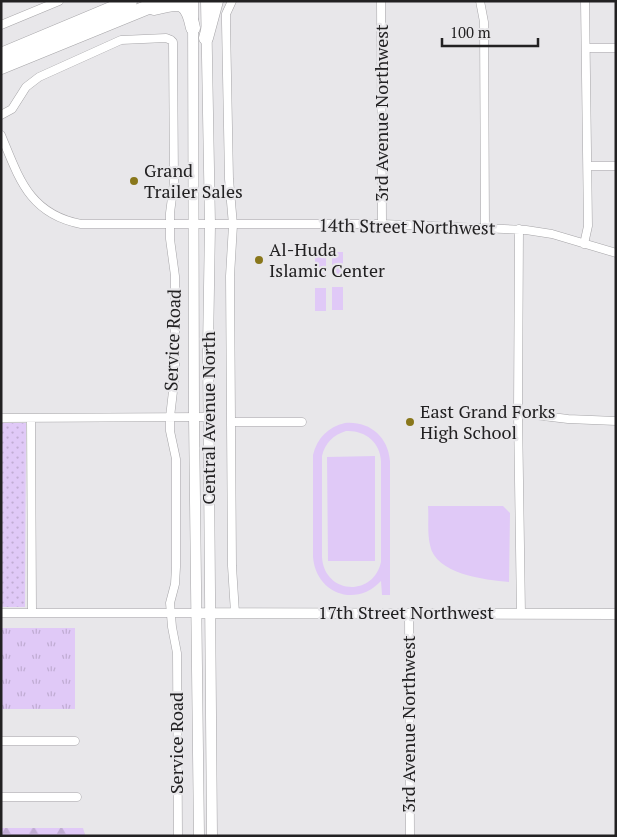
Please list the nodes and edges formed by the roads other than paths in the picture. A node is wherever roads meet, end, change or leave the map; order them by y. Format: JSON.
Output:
{"nodes":[{"id":1,"x":59,"y":1,"type":"edge"},
{"id":2,"x":162,"y":1,"type":"edge"},
{"id":3,"x":193,"y":1,"type":"edge"},
{"id":4,"x":206,"y":1,"type":"edge"},
{"id":5,"x":216,"y":1,"type":"edge"},
{"id":6,"x":232,"y":1,"type":"edge"},
{"id":7,"x":382,"y":1,"type":"edge"},
{"id":8,"x":480,"y":1,"type":"edge"},
{"id":9,"x":585,"y":1,"type":"edge"},
{"id":10,"x":132,"y":7,"type":"edge"},
{"id":11,"x":1,"y":25,"type":"edge"},
{"id":12,"x":194,"y":28,"type":"junction"},
{"id":13,"x":206,"y":38,"type":"junction"},
{"id":14,"x":586,"y":48,"type":"junction"},
{"id":15,"x":616,"y":48,"type":"edge"},
{"id":16,"x":2,"y":64,"type":"edge"},
{"id":17,"x":1,"y":115,"type":"edge"},
{"id":18,"x":1,"y":135,"type":"edge"},
{"id":19,"x":588,"y":166,"type":"junction"},
{"id":20,"x":616,"y":166,"type":"edge"},
{"id":21,"x":382,"y":224,"type":"junction"},
{"id":22,"x":170,"y":225,"type":"junction"},
{"id":23,"x":195,"y":225,"type":"junction"},
{"id":24,"x":210,"y":225,"type":"junction"},
{"id":25,"x":233,"y":225,"type":"junction"},
{"id":26,"x":485,"y":229,"type":"junction"},
{"id":27,"x":519,"y":230,"type":"junction"},
{"id":28,"x":584,"y":244,"type":"junction"},
{"id":29,"x":616,"y":253,"type":"edge"},
{"id":30,"x":518,"y":413,"type":"junction"},
{"id":31,"x":170,"y":417,"type":"junction"},
{"id":32,"x":194,"y":417,"type":"junction"},
{"id":33,"x":209,"y":417,"type":"junction"},
{"id":34,"x":1,"y":418,"type":"edge"},
{"id":35,"x":31,"y":419,"type":"junction"},
{"id":36,"x":616,"y":421,"type":"edge"},
{"id":37,"x":231,"y":422,"type":"junction"},
{"id":38,"x":302,"y":422,"type":"dead end"},
{"id":39,"x":32,"y":612,"type":"junction"},
{"id":40,"x":1,"y":613,"type":"edge"},
{"id":41,"x":171,"y":613,"type":"junction"},
{"id":42,"x":196,"y":613,"type":"junction"},
{"id":43,"x":210,"y":613,"type":"junction"},
{"id":44,"x":235,"y":613,"type":"junction"},
{"id":45,"x":409,"y":613,"type":"junction"},
{"id":46,"x":521,"y":614,"type":"junction"},
{"id":47,"x":616,"y":614,"type":"edge"},
{"id":48,"x":1,"y":741,"type":"edge"},
{"id":49,"x":75,"y":741,"type":"dead end"},
{"id":50,"x":1,"y":797,"type":"edge"},
{"id":51,"x":77,"y":797,"type":"dead end"},
{"id":52,"x":178,"y":836,"type":"edge"},
{"id":53,"x":199,"y":836,"type":"edge"},
{"id":54,"x":212,"y":836,"type":"edge"},
{"id":55,"x":410,"y":836,"type":"edge"}],
"edges":[{"from":1,"to":11,"type":"street"},
{"from":2,"to":10,"type":"highway"},
{"from":3,"to":12,"type":"main road","name":"Central Avenue North"},
{"from":4,"to":13,"type":"main road","name":"Central Avenue North"},
{"from":5,"to":13,"type":"highway"},
{"from":6,"to":25,"type":"street"},
{"from":7,"to":21,"type":"street","name":"3rd Avenue Northwest"},
{"from":8,"to":26,"type":"street"},
{"from":9,"to":14,"type":"street"},
{"from":10,"to":12,"type":"highway"},
{"from":10,"to":16,"type":"highway"},
{"from":12,"to":23,"type":"main road","name":"Central Avenue North"},
{"from":13,"to":24,"type":"main road","name":"Central Avenue North"},
{"from":14,"to":15,"type":"street"},
{"from":14,"to":19,"type":"street"},
{"from":17,"to":22,"type":"street","name":"Service Road"},
{"from":18,"to":22,"type":"street","name":"14th Street Northwest"},
{"from":19,"to":20,"type":"street"},
{"from":19,"to":28,"type":"street"},
{"from":21,"to":25,"type":"street","name":"14th Street Northwest"},
{"from":21,"to":26,"type":"street","name":"14th Street Northwest"},
{"from":22,"to":23,"type":"street","name":"14th Street Northwest"},
{"from":22,"to":31,"type":"street","name":"Service Road"},
{"from":23,"to":24,"type":"street","name":"14th Street Northwest"},
{"from":23,"to":32,"type":"main road","name":"Central Avenue North"},
{"from":24,"to":25,"type":"street","name":"14th Street Northwest"},
{"from":24,"to":33,"type":"main road","name":"Central Avenue North"},
{"from":25,"to":37,"type":"street"},
{"from":26,"to":27,"type":"street","name":"14th Street Northwest"},
{"from":27,"to":28,"type":"street","name":"14th Street Northwest"},
{"from":27,"to":30,"type":"street"},
{"from":28,"to":29,"type":"street","name":"14th Street Northwest"},
{"from":30,"to":36,"type":"street"},
{"from":30,"to":46,"type":"street"},
{"from":31,"to":32,"type":"street"},
{"from":31,"to":35,"type":"street"},
{"from":31,"to":41,"type":"street","name":"Service Road"},
{"from":32,"to":33,"type":"street"},
{"from":32,"to":42,"type":"main road","name":"Central Avenue North"},
{"from":33,"to":43,"type":"main road","name":"Central Avenue North"},
{"from":34,"to":35,"type":"street"},
{"from":35,"to":39,"type":"street"},
{"from":37,"to":38,"type":"street"},
{"from":37,"to":44,"type":"street"},
{"from":39,"to":40,"type":"street"},
{"from":39,"to":41,"type":"street"},
{"from":41,"to":42,"type":"street"},
{"from":41,"to":52,"type":"street","name":"Service Road"},
{"from":42,"to":43,"type":"main road","name":"17th Street Northwest"},
{"from":42,"to":53,"type":"main road","name":"Central Avenue North"},
{"from":43,"to":44,"type":"main road","name":"17th Street Northwest"},
{"from":43,"to":54,"type":"main road","name":"Central Avenue North"},
{"from":44,"to":45,"type":"main road","name":"17th Street Northwest"},
{"from":45,"to":46,"type":"main road","name":"17th Street Northwest"},
{"from":45,"to":55,"type":"street","name":"3rd Avenue Northwest"},
{"from":46,"to":47,"type":"main road","name":"17th Street Northwest"},
{"from":48,"to":49,"type":"street"},
{"from":50,"to":51,"type":"street"}]}
